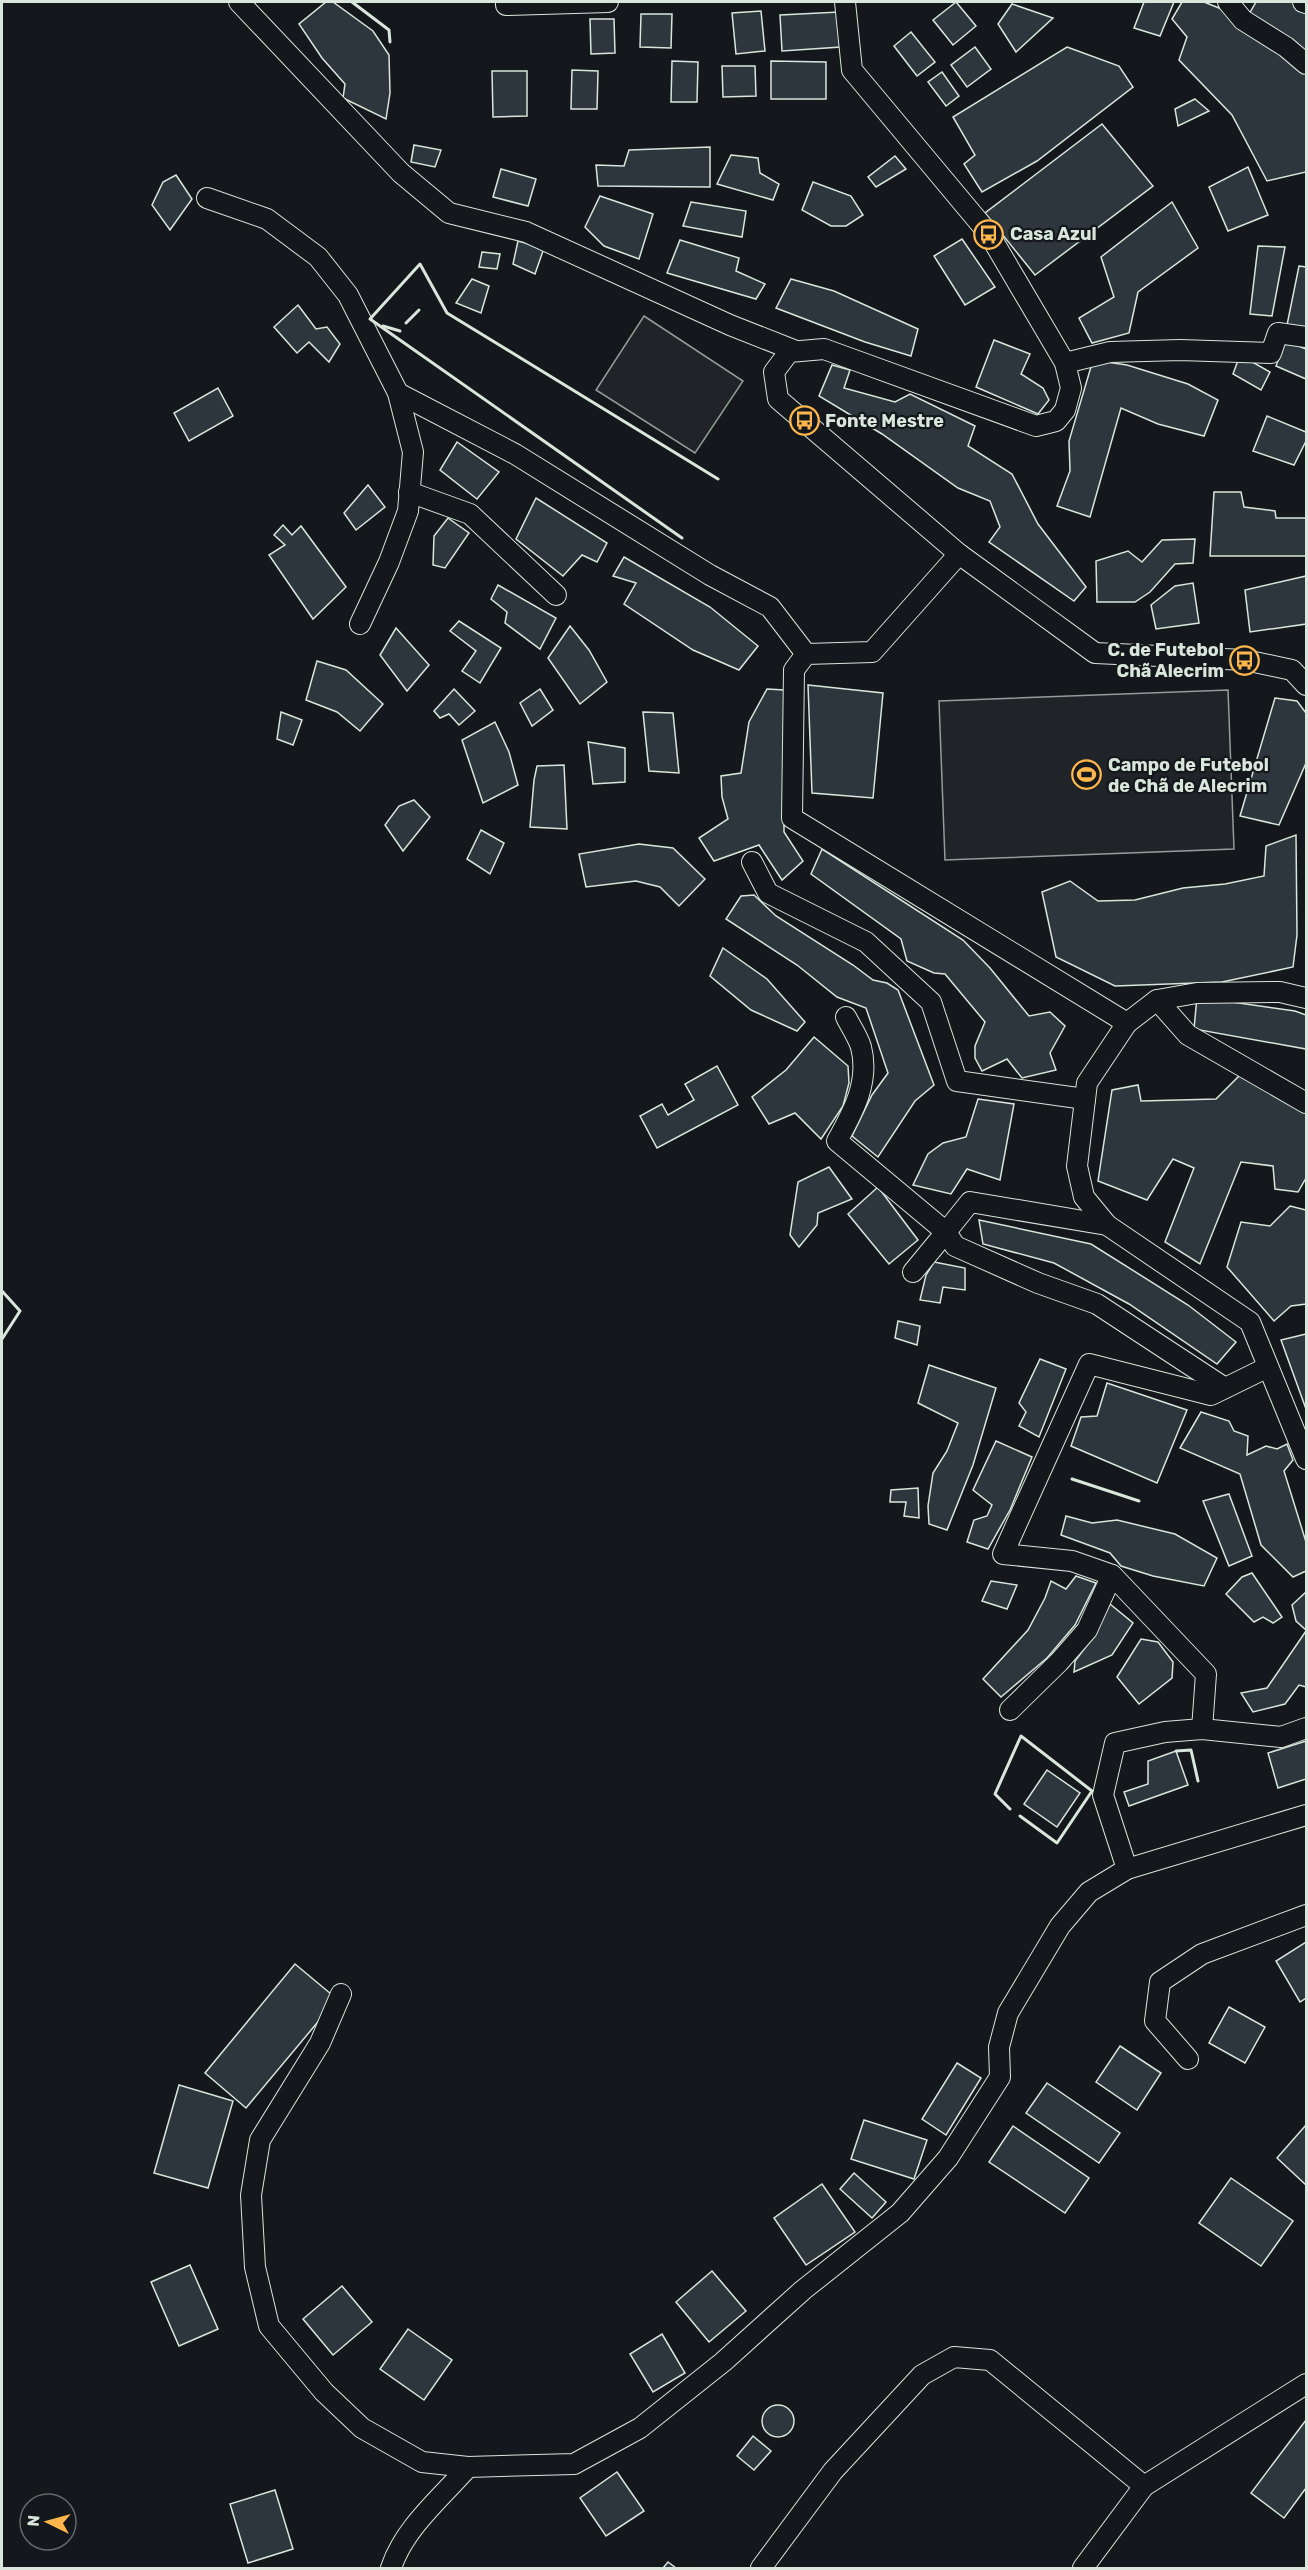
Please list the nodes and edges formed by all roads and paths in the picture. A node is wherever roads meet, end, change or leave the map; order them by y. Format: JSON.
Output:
{"nodes":[{"id":1,"x":239,"y":2,"type":"edge"},
{"id":2,"x":506,"y":2,"type":"edge"},
{"id":3,"x":608,"y":2,"type":"edge"},
{"id":4,"x":845,"y":2,"type":"edge"},
{"id":5,"x":1228,"y":2,"type":"edge"},
{"id":6,"x":1306,"y":64,"type":"edge"},
{"id":7,"x":207,"y":198,"type":"dead end"},
{"id":8,"x":1306,"y":338,"type":"edge"},
{"id":9,"x":796,"y":351,"type":"junction"},
{"id":10,"x":1065,"y":363,"type":"junction"},
{"id":11,"x":398,"y":393,"type":"junction"},
{"id":12,"x":409,"y":492,"type":"junction"},
{"id":13,"x":959,"y":554,"type":"junction"},
{"id":14,"x":556,"y":595,"type":"dead end"},
{"id":15,"x":360,"y":624,"type":"dead end"},
{"id":16,"x":806,"y":654,"type":"junction"},
{"id":17,"x":1299,"y":668,"type":"edge"},
{"id":18,"x":1306,"y":685,"type":"edge"},
{"id":19,"x":752,"y":862,"type":"dead end"},
{"id":20,"x":1306,"y":998,"type":"edge"},
{"id":21,"x":1157,"y":1000,"type":"junction"},
{"id":22,"x":846,"y":1017,"type":"dead end"},
{"id":23,"x":1127,"y":1023,"type":"junction"},
{"id":24,"x":1085,"y":1099,"type":"junction"},
{"id":25,"x":1306,"y":1103,"type":"edge"},
{"id":26,"x":1107,"y":1225,"type":"junction"},
{"id":27,"x":946,"y":1232,"type":"junction"},
{"id":28,"x":913,"y":1272,"type":"dead end"},
{"id":29,"x":1268,"y":1366,"type":"junction"},
{"id":30,"x":1225,"y":1388,"type":"junction"},
{"id":31,"x":1306,"y":1459,"type":"edge"},
{"id":32,"x":1112,"y":1575,"type":"junction"},
{"id":33,"x":1010,"y":1710,"type":"dead end"},
{"id":34,"x":1306,"y":1728,"type":"edge"},
{"id":35,"x":1202,"y":1729,"type":"junction"},
{"id":36,"x":1306,"y":1815,"type":"edge"},
{"id":37,"x":1127,"y":1869,"type":"junction"},
{"id":38,"x":1306,"y":1915,"type":"edge"},
{"id":39,"x":341,"y":1994,"type":"dead end"},
{"id":40,"x":1188,"y":2059,"type":"dead end"},
{"id":41,"x":1306,"y":2384,"type":"edge"},
{"id":42,"x":468,"y":2467,"type":"junction"},
{"id":43,"x":1144,"y":2486,"type":"junction"},
{"id":44,"x":391,"y":2568,"type":"edge"},
{"id":45,"x":761,"y":2568,"type":"edge"},
{"id":46,"x":1083,"y":2568,"type":"edge"}],
"edges":[{"from":1,"to":9,"type":"street"},
{"from":2,"to":3,"type":"street"},
{"from":4,"to":10,"type":"street"},
{"from":5,"to":6,"type":"street"},
{"from":7,"to":11,"type":"street"},
{"from":8,"to":10,"type":"street"},
{"from":9,"to":10,"type":"street"},
{"from":9,"to":13,"type":"street"},
{"from":11,"to":12,"type":"street"},
{"from":11,"to":16,"type":"street"},
{"from":12,"to":14,"type":"street"},
{"from":12,"to":15,"type":"street"},
{"from":13,"to":16,"type":"street"},
{"from":13,"to":17,"type":"street"},
{"from":16,"to":23,"type":"street"},
{"from":17,"to":18,"type":"street"},
{"from":19,"to":24,"type":"street"},
{"from":20,"to":21,"type":"street"},
{"from":21,"to":23,"type":"street"},
{"from":21,"to":25,"type":"street"},
{"from":22,"to":27,"type":"street"},
{"from":23,"to":24,"type":"street"},
{"from":24,"to":26,"type":"street"},
{"from":26,"to":27,"type":"street"},
{"from":26,"to":29,"type":"street"},
{"from":27,"to":28,"type":"street"},
{"from":27,"to":30,"type":"street"},
{"from":29,"to":30,"type":"street"},
{"from":29,"to":31,"type":"street"},
{"from":30,"to":32,"type":"street"},
{"from":32,"to":33,"type":"street"},
{"from":32,"to":35,"type":"street"},
{"from":34,"to":35,"type":"street"},
{"from":35,"to":37,"type":"street"},
{"from":36,"to":37,"type":"street"},
{"from":37,"to":42,"type":"street"},
{"from":38,"to":40,"type":"street"},
{"from":39,"to":42,"type":"street"},
{"from":41,"to":43,"type":"street"},
{"from":42,"to":44,"type":"street"},
{"from":43,"to":45,"type":"street"},
{"from":43,"to":46,"type":"street"}]}
